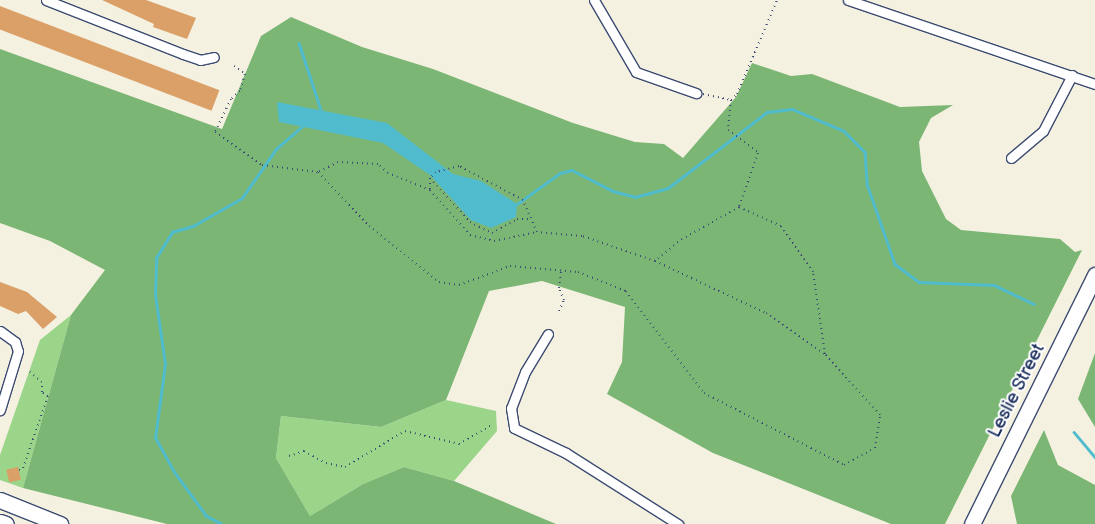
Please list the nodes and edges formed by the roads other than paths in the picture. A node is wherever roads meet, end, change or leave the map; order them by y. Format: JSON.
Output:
{"nodes":[{"id":1,"x":46,"y":0,"type":"edge"},
{"id":2,"x":594,"y":0,"type":"edge"},
{"id":3,"x":848,"y":0,"type":"edge"},
{"id":4,"x":214,"y":57,"type":"dead end"},
{"id":5,"x":1072,"y":75,"type":"junction"},
{"id":6,"x":1095,"y":84,"type":"edge"},
{"id":7,"x":696,"y":92,"type":"road end"},
{"id":8,"x":1010,"y":158,"type":"dead end"},
{"id":9,"x":1095,"y":275,"type":"edge"},
{"id":10,"x":0,"y":330,"type":"edge"},
{"id":11,"x":548,"y":334,"type":"dead end"},
{"id":12,"x":0,"y":410,"type":"edge"},
{"id":13,"x":0,"y":500,"type":"edge"},
{"id":14,"x":0,"y":522,"type":"edge"},
{"id":15,"x":6,"y":524,"type":"edge"},
{"id":16,"x":60,"y":524,"type":"edge"},
{"id":17,"x":678,"y":524,"type":"edge"},
{"id":18,"x":972,"y":524,"type":"edge"}],
"edges":[{"from":1,"to":4,"type":"street"},
{"from":2,"to":7,"type":"street"},
{"from":3,"to":5,"type":"street"},
{"from":5,"to":6,"type":"street"},
{"from":5,"to":8,"type":"street"},
{"from":9,"to":18,"type":"main road","name":"Leslie Street"},
{"from":10,"to":12,"type":"street"},
{"from":11,"to":17,"type":"street"},
{"from":13,"to":16,"type":"main road"},
{"from":14,"to":15,"type":"main road"}]}
